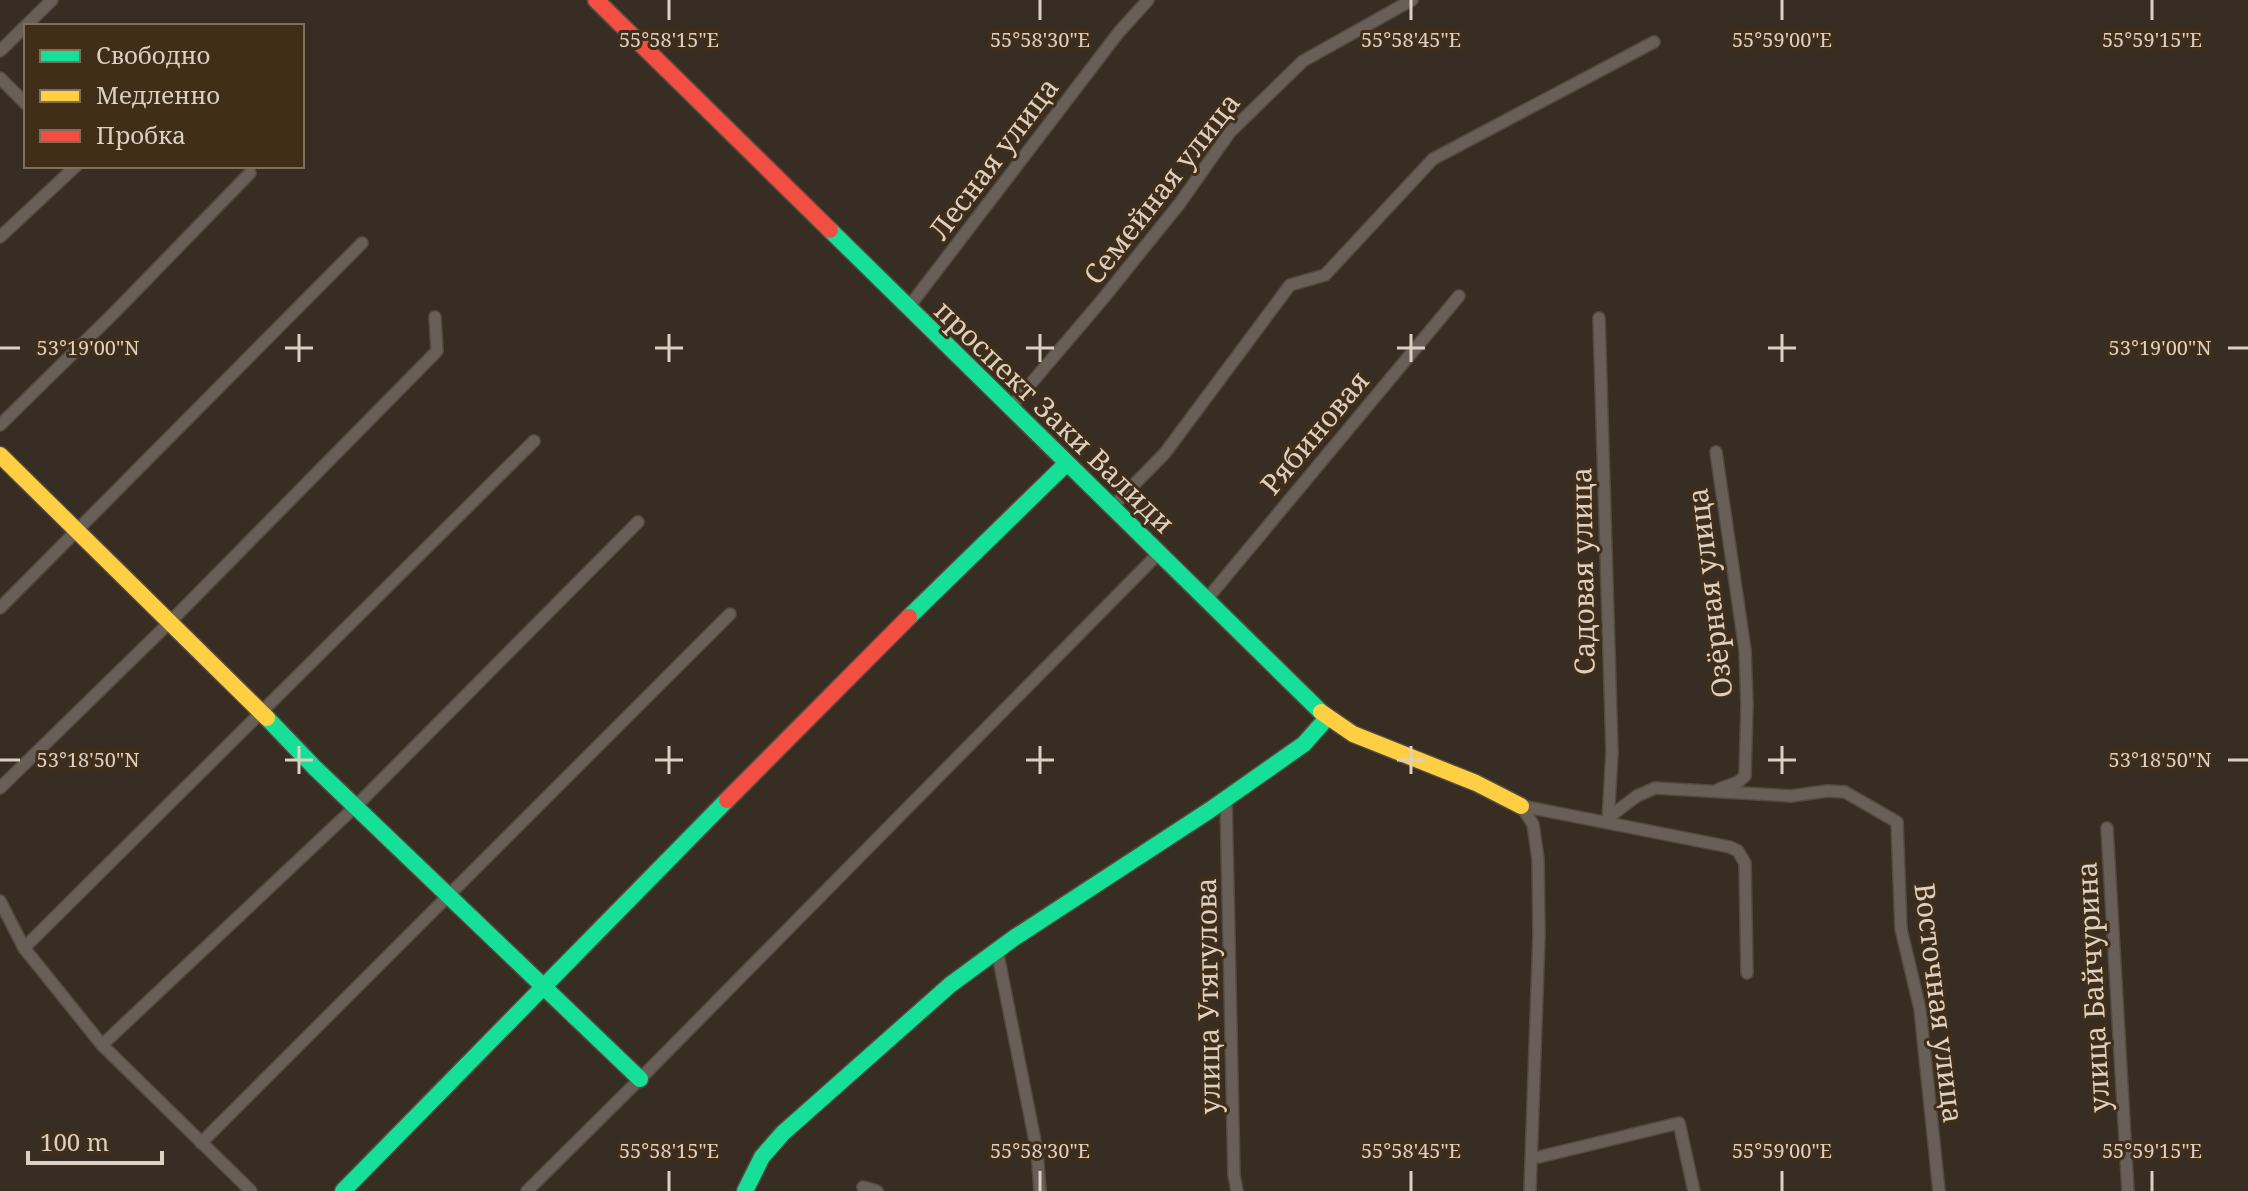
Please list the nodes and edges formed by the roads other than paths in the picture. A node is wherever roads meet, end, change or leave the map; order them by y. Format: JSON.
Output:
{"nodes":[{"id":1,"x":52,"y":0,"type":"edge"},
{"id":2,"x":596,"y":0,"type":"edge"},
{"id":3,"x":1148,"y":0,"type":"edge"},
{"id":4,"x":1412,"y":0,"type":"edge"},
{"id":5,"x":28,"y":24,"type":"edge"},
{"id":6,"x":24,"y":27,"type":"edge"},
{"id":7,"x":1654,"y":42,"type":"dead end"},
{"id":8,"x":0,"y":51,"type":"edge"},
{"id":9,"x":0,"y":78,"type":"edge"},
{"id":10,"x":24,"y":102,"type":"edge"},
{"id":11,"x":74,"y":168,"type":"edge"},
{"id":12,"x":250,"y":173,"type":"dead end"},
{"id":13,"x":0,"y":237,"type":"edge"},
{"id":14,"x":362,"y":243,"type":"dead end"},
{"id":15,"x":1459,"y":296,"type":"dead end"},
{"id":16,"x":908,"y":308,"type":"junction"},
{"id":17,"x":435,"y":317,"type":"dead end"},
{"id":18,"x":1599,"y":318,"type":"dead end"},
{"id":19,"x":1010,"y":408,"type":"junction"},
{"id":20,"x":0,"y":425,"type":"edge"},
{"id":21,"x":534,"y":441,"type":"dead end"},
{"id":22,"x":1716,"y":452,"type":"dead end"},
{"id":23,"x":0,"y":455,"type":"edge"},
{"id":24,"x":1067,"y":463,"type":"junction"},
{"id":25,"x":1112,"y":507,"type":"junction"},
{"id":26,"x":638,"y":522,"type":"dead end"},
{"id":27,"x":76,"y":531,"type":"junction"},
{"id":28,"x":1159,"y":553,"type":"junction"},
{"id":29,"x":1207,"y":599,"type":"junction"},
{"id":30,"x":0,"y":608,"type":"edge"},
{"id":31,"x":730,"y":614,"type":"dead end"},
{"id":32,"x":170,"y":622,"type":"junction"},
{"id":33,"x":261,"y":712,"type":"junction"},
{"id":34,"x":1327,"y":718,"type":"junction"},
{"id":35,"x":0,"y":788,"type":"edge"},
{"id":36,"x":1714,"y":790,"type":"junction"},
{"id":37,"x":1226,"y":799,"type":"junction"},
{"id":38,"x":356,"y":806,"type":"junction"},
{"id":39,"x":1521,"y":806,"type":"junction"},
{"id":40,"x":1608,"y":820,"type":"junction"},
{"id":41,"x":2107,"y":828,"type":"dead end"},
{"id":42,"x":450,"y":895,"type":"junction"},
{"id":43,"x":0,"y":901,"type":"edge"},
{"id":44,"x":24,"y":948,"type":"junction"},
{"id":45,"x":997,"y":950,"type":"junction"},
{"id":46,"x":1747,"y":973,"type":"dead end"},
{"id":47,"x":545,"y":986,"type":"junction"},
{"id":48,"x":102,"y":1045,"type":"junction"},
{"id":49,"x":640,"y":1079,"type":"junction"},
{"id":50,"x":201,"y":1143,"type":"junction"},
{"id":51,"x":1539,"y":1157,"type":"dead end"},
{"id":52,"x":863,"y":1187,"type":"dead end"},
{"id":53,"x":251,"y":1191,"type":"edge"},
{"id":54,"x":343,"y":1191,"type":"edge"},
{"id":55,"x":527,"y":1191,"type":"edge"},
{"id":56,"x":745,"y":1191,"type":"edge"},
{"id":57,"x":877,"y":1191,"type":"edge"},
{"id":58,"x":1040,"y":1191,"type":"edge"},
{"id":59,"x":1237,"y":1191,"type":"edge"},
{"id":60,"x":1530,"y":1191,"type":"edge"},
{"id":61,"x":1694,"y":1191,"type":"edge"},
{"id":62,"x":1939,"y":1191,"type":"edge"},
{"id":63,"x":2128,"y":1191,"type":"edge"}],
"edges":[{"from":1,"to":5,"type":"street"},
{"from":2,"to":16,"type":"street","name":"проспект Заки Валиди"},
{"from":3,"to":16,"type":"street","name":"Лесная улица"},
{"from":4,"to":19,"type":"street","name":"Семейная улица"},
{"from":6,"to":8,"type":"street"},
{"from":7,"to":25,"type":"street"},
{"from":9,"to":10,"type":"street"},
{"from":11,"to":13,"type":"street"},
{"from":12,"to":20,"type":"street"},
{"from":14,"to":27,"type":"street"},
{"from":15,"to":29,"type":"street","name":"Рябиновая"},
{"from":16,"to":19,"type":"street","name":"проспект Заки Валиди"},
{"from":17,"to":32,"type":"street"},
{"from":18,"to":40,"type":"street","name":"Садовая улица"},
{"from":19,"to":24,"type":"street","name":"проспект Заки Валиди"},
{"from":21,"to":33,"type":"street"},
{"from":22,"to":36,"type":"street","name":"Озёрная улица"},
{"from":23,"to":27,"type":"street"},
{"from":24,"to":25,"type":"street","name":"проспект Заки Валиди"},
{"from":24,"to":47,"type":"street"},
{"from":25,"to":28,"type":"street","name":"проспект Заки Валиди"},
{"from":26,"to":38,"type":"street"},
{"from":27,"to":30,"type":"street"},
{"from":27,"to":32,"type":"street"},
{"from":28,"to":29,"type":"street","name":"проспект Заки Валиди"},
{"from":28,"to":49,"type":"street"},
{"from":29,"to":34,"type":"street","name":"проспект Заки Валиди"},
{"from":31,"to":42,"type":"street"},
{"from":32,"to":33,"type":"street"},
{"from":32,"to":35,"type":"street"},
{"from":33,"to":38,"type":"street"},
{"from":33,"to":44,"type":"street"},
{"from":34,"to":37,"type":"street"},
{"from":34,"to":39,"type":"street","name":"проспект Заки Валиди"},
{"from":36,"to":40,"type":"street"},
{"from":36,"to":62,"type":"street","name":"Восточная улица"},
{"from":37,"to":45,"type":"street"},
{"from":37,"to":59,"type":"street","name":"улица Утягулова"},
{"from":38,"to":42,"type":"street"},
{"from":38,"to":48,"type":"street"},
{"from":39,"to":40,"type":"street"},
{"from":39,"to":60,"type":"street"},
{"from":40,"to":46,"type":"street"},
{"from":41,"to":63,"type":"street","name":"улица Байчурина"},
{"from":42,"to":47,"type":"street"},
{"from":42,"to":50,"type":"street"},
{"from":43,"to":44,"type":"street"},
{"from":44,"to":48,"type":"street"},
{"from":45,"to":56,"type":"street"},
{"from":45,"to":58,"type":"street"},
{"from":47,"to":49,"type":"street"},
{"from":47,"to":54,"type":"street"},
{"from":48,"to":50,"type":"street"},
{"from":49,"to":55,"type":"street"},
{"from":50,"to":53,"type":"street"},
{"from":51,"to":61,"type":"street"},
{"from":52,"to":57,"type":"street"}]}
